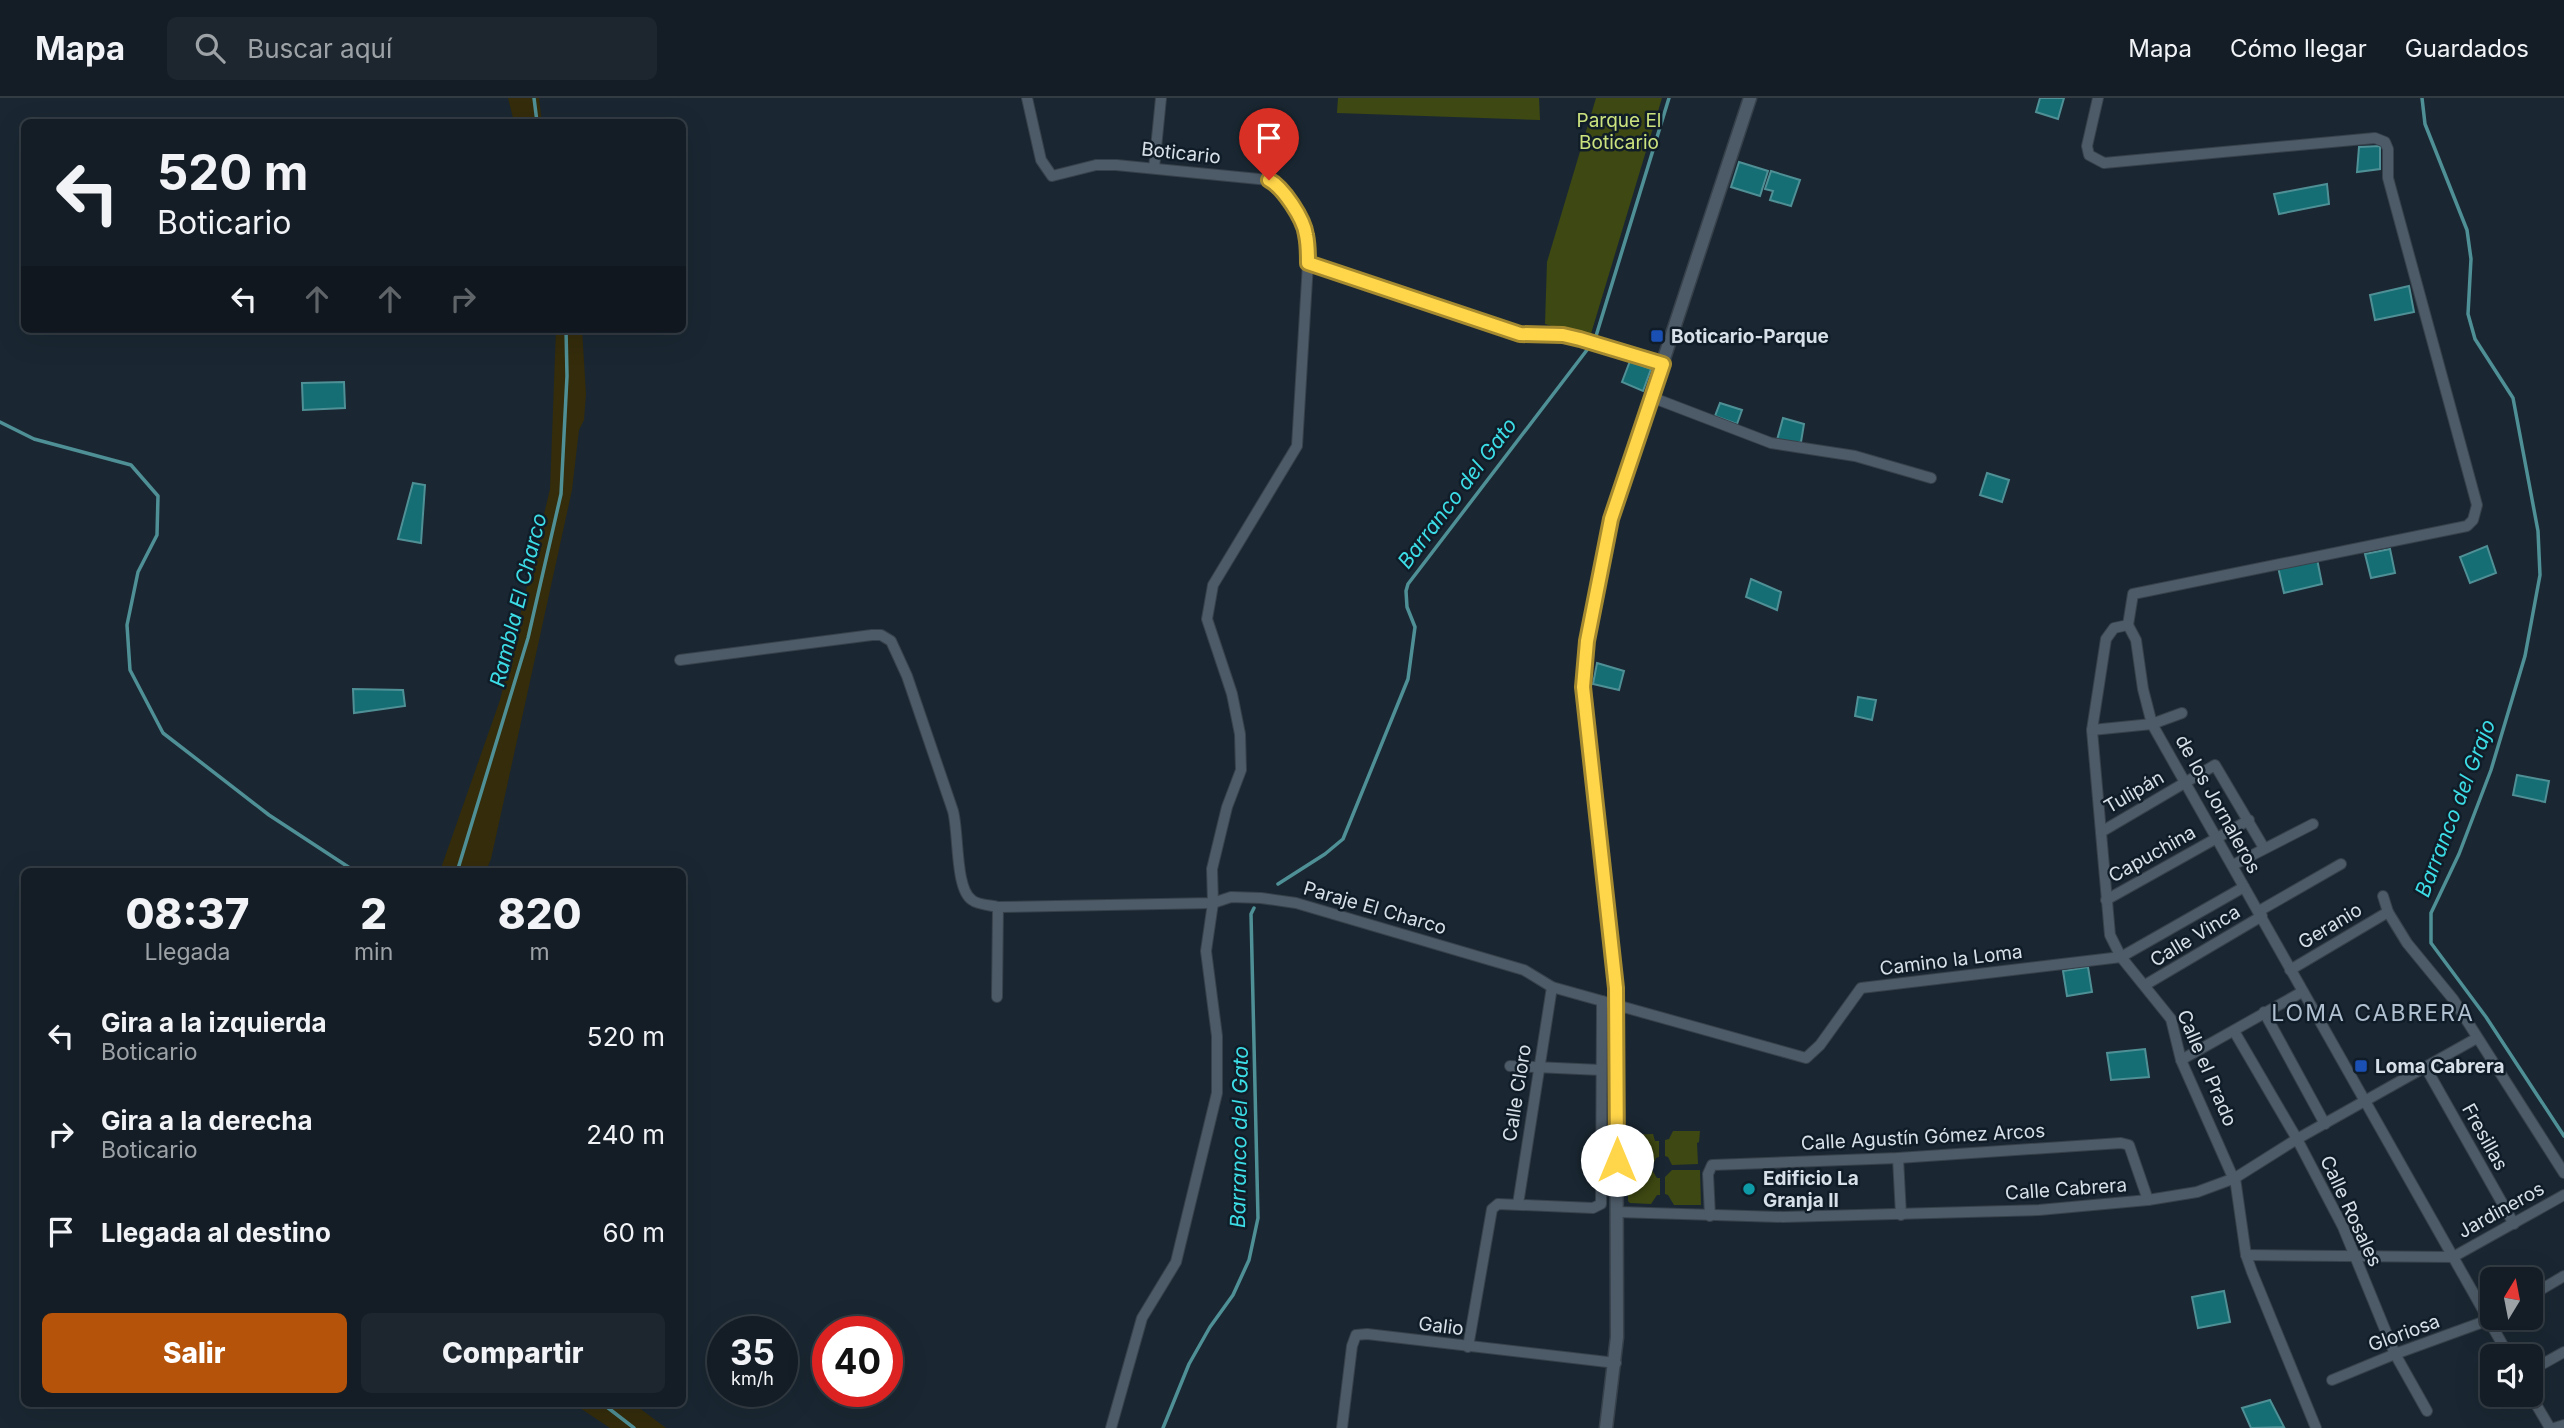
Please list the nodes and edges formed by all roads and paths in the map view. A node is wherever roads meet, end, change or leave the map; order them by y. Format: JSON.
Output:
{"nodes":[{"id":1,"x":1027,"y":98,"type":"edge"},
{"id":2,"x":1161,"y":98,"type":"edge"},
{"id":3,"x":1750,"y":98,"type":"edge"},
{"id":4,"x":2098,"y":98,"type":"edge"},
{"id":5,"x":1154,"y":168,"type":"junction"},
{"id":6,"x":1308,"y":263,"type":"junction"},
{"id":7,"x":1663,"y":364,"type":"junction"},
{"id":8,"x":1651,"y":397,"type":"junction"},
{"id":9,"x":1931,"y":478,"type":"dead end"},
{"id":10,"x":2128,"y":625,"type":"junction"},
{"id":11,"x":680,"y":660,"type":"dead end"},
{"id":12,"x":2182,"y":713,"type":"dead end"},
{"id":13,"x":2152,"y":724,"type":"junction"},
{"id":14,"x":2092,"y":730,"type":"junction"},
{"id":15,"x":2185,"y":782,"type":"junction"},
{"id":16,"x":2249,"y":820,"type":"junction"},
{"id":17,"x":2314,"y":824,"type":"dead end"},
{"id":18,"x":2101,"y":832,"type":"junction"},
{"id":19,"x":2216,"y":838,"type":"junction"},
{"id":20,"x":2264,"y":848,"type":"junction"},
{"id":21,"x":2341,"y":864,"type":"dead end"},
{"id":22,"x":2233,"y":865,"type":"junction"},
{"id":23,"x":2244,"y":887,"type":"junction"},
{"id":24,"x":2383,"y":896,"type":"dead end"},
{"id":25,"x":2106,"y":900,"type":"junction"},
{"id":26,"x":1213,"y":904,"type":"junction"},
{"id":27,"x":998,"y":907,"type":"junction"},
{"id":28,"x":2388,"y":912,"type":"junction"},
{"id":29,"x":2260,"y":913,"type":"junction"},
{"id":30,"x":2121,"y":957,"type":"junction"},
{"id":31,"x":2291,"y":970,"type":"junction"},
{"id":32,"x":2145,"y":985,"type":"junction"},
{"id":33,"x":1552,"y":987,"type":"junction"},
{"id":34,"x":2302,"y":992,"type":"junction"},
{"id":35,"x":998,"y":997,"type":"dead end"},
{"id":36,"x":1602,"y":1001,"type":"junction"},
{"id":37,"x":1617,"y":1005,"type":"junction"},
{"id":38,"x":2264,"y":1012,"type":"junction"},
{"id":39,"x":2234,"y":1031,"type":"junction"},
{"id":40,"x":2477,"y":1038,"type":"junction"},
{"id":41,"x":2181,"y":1060,"type":"junction"},
{"id":42,"x":1510,"y":1066,"type":"dead end"},
{"id":43,"x":1538,"y":1068,"type":"junction"},
{"id":44,"x":2426,"y":1068,"type":"junction"},
{"id":45,"x":1601,"y":1070,"type":"junction"},
{"id":46,"x":2367,"y":1101,"type":"junction"},
{"id":47,"x":2325,"y":1124,"type":"junction"},
{"id":48,"x":2297,"y":1139,"type":"junction"},
{"id":49,"x":1898,"y":1158,"type":"junction"},
{"id":50,"x":2564,"y":1173,"type":"edge"},
{"id":51,"x":2235,"y":1178,"type":"junction"},
{"id":52,"x":2564,"y":1195,"type":"edge"},
{"id":53,"x":2148,"y":1200,"type":"junction"},
{"id":54,"x":1518,"y":1204,"type":"junction"},
{"id":55,"x":1617,"y":1212,"type":"junction"},
{"id":56,"x":1901,"y":1214,"type":"junction"},
{"id":57,"x":1710,"y":1216,"type":"junction"},
{"id":58,"x":2514,"y":1224,"type":"junction"},
{"id":59,"x":2246,"y":1255,"type":"junction"},
{"id":60,"x":2453,"y":1257,"type":"junction"},
{"id":61,"x":2355,"y":1258,"type":"junction"},
{"id":62,"x":2564,"y":1276,"type":"edge"},
{"id":63,"x":2543,"y":1288,"type":"edge"},
{"id":64,"x":2480,"y":1300,"type":"edge"},
{"id":65,"x":2480,"y":1323,"type":"edge"},
{"id":66,"x":1468,"y":1347,"type":"junction"},
{"id":67,"x":2564,"y":1352,"type":"edge"},
{"id":68,"x":2395,"y":1353,"type":"junction"},
{"id":69,"x":1616,"y":1363,"type":"junction"},
{"id":70,"x":2543,"y":1364,"type":"edge"},
{"id":71,"x":2332,"y":1380,"type":"dead end"},
{"id":72,"x":2538,"y":1407,"type":"edge"},
{"id":73,"x":2427,"y":1411,"type":"dead end"},
{"id":74,"x":2564,"y":1424,"type":"edge"},
{"id":75,"x":1111,"y":1428,"type":"edge"},
{"id":76,"x":1342,"y":1428,"type":"edge"},
{"id":77,"x":1606,"y":1428,"type":"edge"},
{"id":78,"x":2316,"y":1428,"type":"edge"},
{"id":79,"x":2552,"y":1428,"type":"edge"}],
"edges":[{"from":1,"to":5,"type":"street","name":"Boticario"},
{"from":2,"to":5,"type":"street"},
{"from":3,"to":7,"type":"street"},
{"from":4,"to":10,"type":"street"},
{"from":5,"to":6,"type":"street","name":"Boticario"},
{"from":6,"to":7,"type":"street"},
{"from":6,"to":26,"type":"street","name":"Boticario"},
{"from":7,"to":8,"type":"street"},
{"from":8,"to":9,"type":"street"},
{"from":8,"to":37,"type":"street"},
{"from":10,"to":13,"type":"street","name":"de los Jornaleros"},
{"from":10,"to":14,"type":"street","name":"Calle el Prado"},
{"from":11,"to":27,"type":"street"},
{"from":12,"to":13,"type":"street"},
{"from":13,"to":14,"type":"street"},
{"from":13,"to":15,"type":"street","name":"de los Jornaleros"},
{"from":14,"to":18,"type":"street","name":"Calle el Prado"},
{"from":15,"to":16,"type":"street","name":"Tulipán"},
{"from":15,"to":18,"type":"street","name":"Tulipán"},
{"from":15,"to":19,"type":"street","name":"de los Jornaleros"},
{"from":16,"to":19,"type":"street","name":"Capuchina"},
{"from":16,"to":20,"type":"street"},
{"from":17,"to":20,"type":"street"},
{"from":18,"to":25,"type":"street","name":"Calle el Prado"},
{"from":19,"to":22,"type":"street","name":"de los Jornaleros"},
{"from":19,"to":25,"type":"street","name":"Capuchina"},
{"from":20,"to":22,"type":"street"},
{"from":21,"to":29,"type":"street","name":"Calle Vinca"},
{"from":22,"to":23,"type":"street","name":"de los Jornaleros"},
{"from":23,"to":29,"type":"street","name":"de los Jornaleros"},
{"from":23,"to":30,"type":"street"},
{"from":24,"to":28,"type":"street"},
{"from":25,"to":30,"type":"street","name":"Calle el Prado"},
{"from":26,"to":27,"type":"street","name":"Paraje El Charco"},
{"from":26,"to":33,"type":"street","name":"Paraje El Charco"},
{"from":26,"to":75,"type":"street","name":"Boticario"},
{"from":27,"to":35,"type":"street"},
{"from":28,"to":31,"type":"street","name":"Geranio"},
{"from":28,"to":40,"type":"street"},
{"from":29,"to":31,"type":"street","name":"de los Jornaleros"},
{"from":29,"to":32,"type":"street","name":"Calle Vinca"},
{"from":30,"to":32,"type":"street","name":"Calle el Prado"},
{"from":30,"to":37,"type":"street","name":"Camino la Loma"},
{"from":31,"to":34,"type":"street","name":"de los Jornaleros"},
{"from":32,"to":41,"type":"street","name":"Calle el Prado"},
{"from":33,"to":36,"type":"street","name":"Paraje El Charco"},
{"from":33,"to":43,"type":"street","name":"Calle Cloro"},
{"from":34,"to":38,"type":"street"},
{"from":34,"to":46,"type":"street","name":"de los Jornaleros"},
{"from":36,"to":37,"type":"street","name":"Paraje El Charco"},
{"from":36,"to":45,"type":"street"},
{"from":37,"to":55,"type":"street"},
{"from":38,"to":39,"type":"street"},
{"from":38,"to":47,"type":"street"},
{"from":39,"to":41,"type":"street"},
{"from":39,"to":48,"type":"street","name":"Calle Rosales"},
{"from":40,"to":44,"type":"street","name":"Calle Cabrera"},
{"from":40,"to":50,"type":"street"},
{"from":41,"to":51,"type":"street","name":"Calle el Prado"},
{"from":42,"to":43,"type":"street"},
{"from":43,"to":45,"type":"street"},
{"from":43,"to":54,"type":"street","name":"Calle Cloro"},
{"from":44,"to":46,"type":"street","name":"Calle Cabrera"},
{"from":44,"to":58,"type":"street","name":"Fresillas"},
{"from":45,"to":54,"type":"street"},
{"from":46,"to":47,"type":"street","name":"Calle Cabrera"},
{"from":46,"to":60,"type":"street"},
{"from":47,"to":48,"type":"street","name":"Calle Cabrera"},
{"from":48,"to":51,"type":"street","name":"Calle Cabrera"},
{"from":48,"to":61,"type":"street","name":"Calle Rosales"},
{"from":49,"to":53,"type":"street","name":"Calle Agustín Gómez Arcos"},
{"from":49,"to":56,"type":"street"},
{"from":49,"to":57,"type":"street","name":"Calle Agustín Gómez Arcos"},
{"from":51,"to":53,"type":"street","name":"Calle Cabrera"},
{"from":51,"to":59,"type":"street","name":"Calle el Prado"},
{"from":52,"to":58,"type":"street","name":"Jardineros"},
{"from":53,"to":56,"type":"street","name":"Calle Cabrera"},
{"from":54,"to":66,"type":"street"},
{"from":55,"to":57,"type":"street","name":"Calle Cabrera"},
{"from":55,"to":69,"type":"street"},
{"from":56,"to":57,"type":"street","name":"Calle Cabrera"},
{"from":58,"to":60,"type":"street","name":"Jardineros"},
{"from":59,"to":61,"type":"street","name":"Jardineros"},
{"from":59,"to":78,"type":"street","name":"Calle el Prado"},
{"from":60,"to":61,"type":"street","name":"Jardineros"},
{"from":60,"to":64,"type":"street"},
{"from":61,"to":68,"type":"street","name":"Calle Rosales"},
{"from":62,"to":63,"type":"street"},
{"from":65,"to":68,"type":"street","name":"Gloriosa"},
{"from":66,"to":69,"type":"street","name":"Galio"},
{"from":66,"to":76,"type":"street","name":"Galio"},
{"from":67,"to":70,"type":"street"},
{"from":68,"to":71,"type":"street","name":"Gloriosa"},
{"from":68,"to":73,"type":"street","name":"Calle Rosales"},
{"from":69,"to":77,"type":"street"},
{"from":72,"to":79,"type":"street"},
{"from":74,"to":79,"type":"street"}]}
